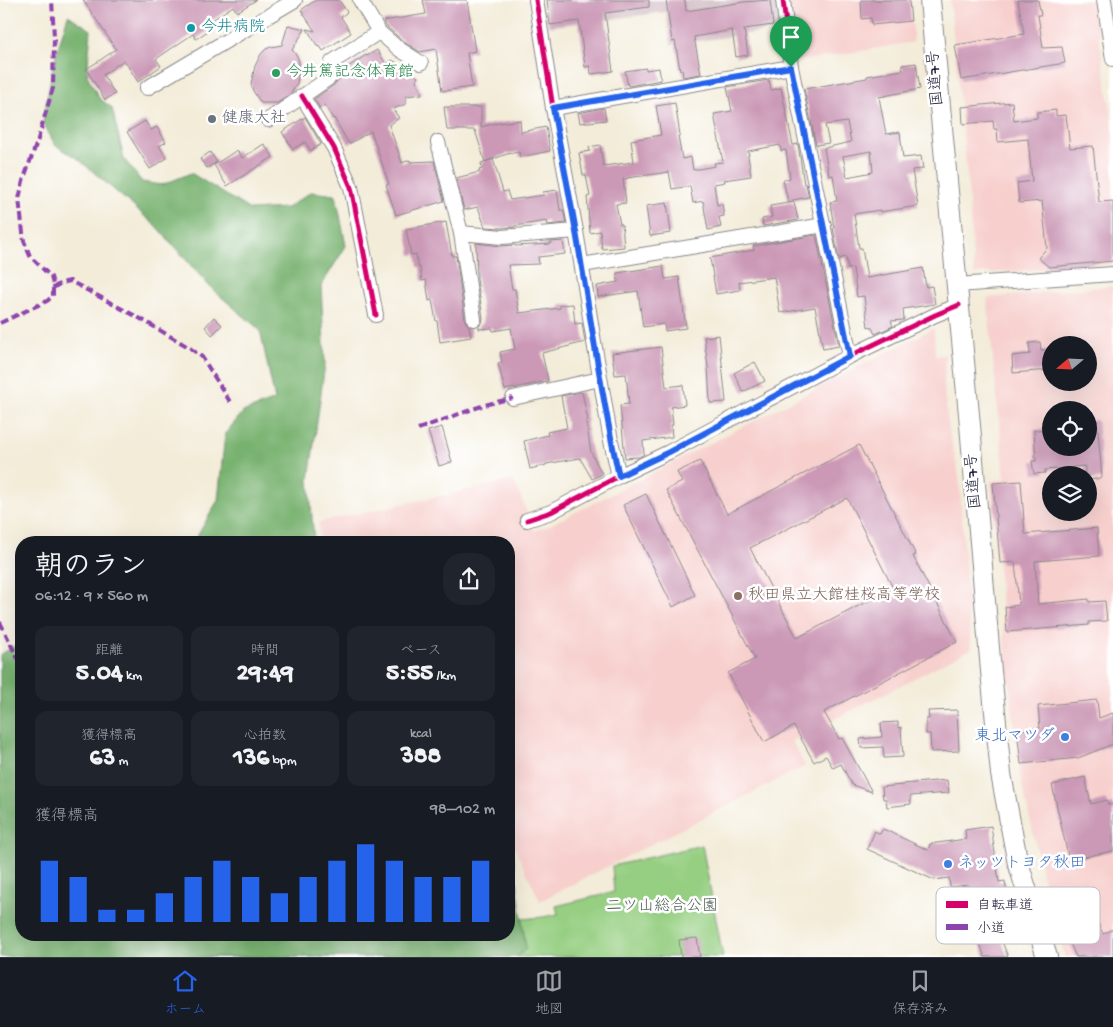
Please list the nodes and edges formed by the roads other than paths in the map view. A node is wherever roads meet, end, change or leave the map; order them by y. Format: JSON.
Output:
{"nodes":[{"id":1,"x":295,"y":0,"type":"edge"},
{"id":2,"x":360,"y":0,"type":"edge"},
{"id":3,"x":536,"y":0,"type":"edge"},
{"id":4,"x":783,"y":0,"type":"edge"},
{"id":5,"x":930,"y":0,"type":"edge"},
{"id":6,"x":1104,"y":0,"type":"edge"},
{"id":7,"x":380,"y":32,"type":"junction"},
{"id":8,"x":1113,"y":59,"type":"edge"},
{"id":9,"x":421,"y":63,"type":"dead end"},
{"id":10,"x":791,"y":67,"type":"junction"},
{"id":11,"x":146,"y":88,"type":"dead end"},
{"id":12,"x":302,"y":96,"type":"junction"},
{"id":13,"x":553,"y":108,"type":"junction"},
{"id":14,"x":268,"y":120,"type":"dead end"},
{"id":15,"x":438,"y":142,"type":"dead end"},
{"id":16,"x":824,"y":225,"type":"junction"},
{"id":17,"x":576,"y":231,"type":"junction"},
{"id":18,"x":461,"y":233,"type":"junction"},
{"id":19,"x":582,"y":265,"type":"junction"},
{"id":20,"x":1113,"y":274,"type":"edge"},
{"id":21,"x":958,"y":295,"type":"junction"},
{"id":22,"x":376,"y":315,"type":"dead end"},
{"id":23,"x":474,"y":319,"type":"dead end"},
{"id":24,"x":850,"y":356,"type":"junction"},
{"id":25,"x":600,"y":379,"type":"junction"},
{"id":26,"x":514,"y":398,"type":"dead end"},
{"id":27,"x":619,"y":476,"type":"junction"},
{"id":28,"x":527,"y":520,"type":"dead end"},
{"id":29,"x":1026,"y":887,"type":"edge"},
{"id":30,"x":1043,"y":944,"type":"edge"},
{"id":31,"x":1047,"y":957,"type":"edge"}],
"edges":[{"from":1,"to":11,"type":"street"},
{"from":2,"to":7,"type":"street"},
{"from":3,"to":13,"type":"street"},
{"from":4,"to":10,"type":"street"},
{"from":5,"to":21,"type":"highway","name":"国道7号"},
{"from":6,"to":8,"type":"street"},
{"from":7,"to":9,"type":"street"},
{"from":7,"to":12,"type":"street"},
{"from":10,"to":13,"type":"street"},
{"from":10,"to":16,"type":"street"},
{"from":12,"to":14,"type":"street"},
{"from":12,"to":22,"type":"street"},
{"from":13,"to":17,"type":"street"},
{"from":15,"to":18,"type":"street"},
{"from":16,"to":19,"type":"street"},
{"from":16,"to":24,"type":"street"},
{"from":17,"to":18,"type":"street"},
{"from":17,"to":19,"type":"street"},
{"from":18,"to":23,"type":"street"},
{"from":19,"to":25,"type":"street"},
{"from":20,"to":21,"type":"street"},
{"from":21,"to":24,"type":"street"},
{"from":21,"to":29,"type":"highway","name":"国道7号"},
{"from":24,"to":27,"type":"street"},
{"from":25,"to":26,"type":"street"},
{"from":25,"to":27,"type":"street"},
{"from":27,"to":28,"type":"street"},
{"from":30,"to":31,"type":"highway","name":"国道7号"}]}
